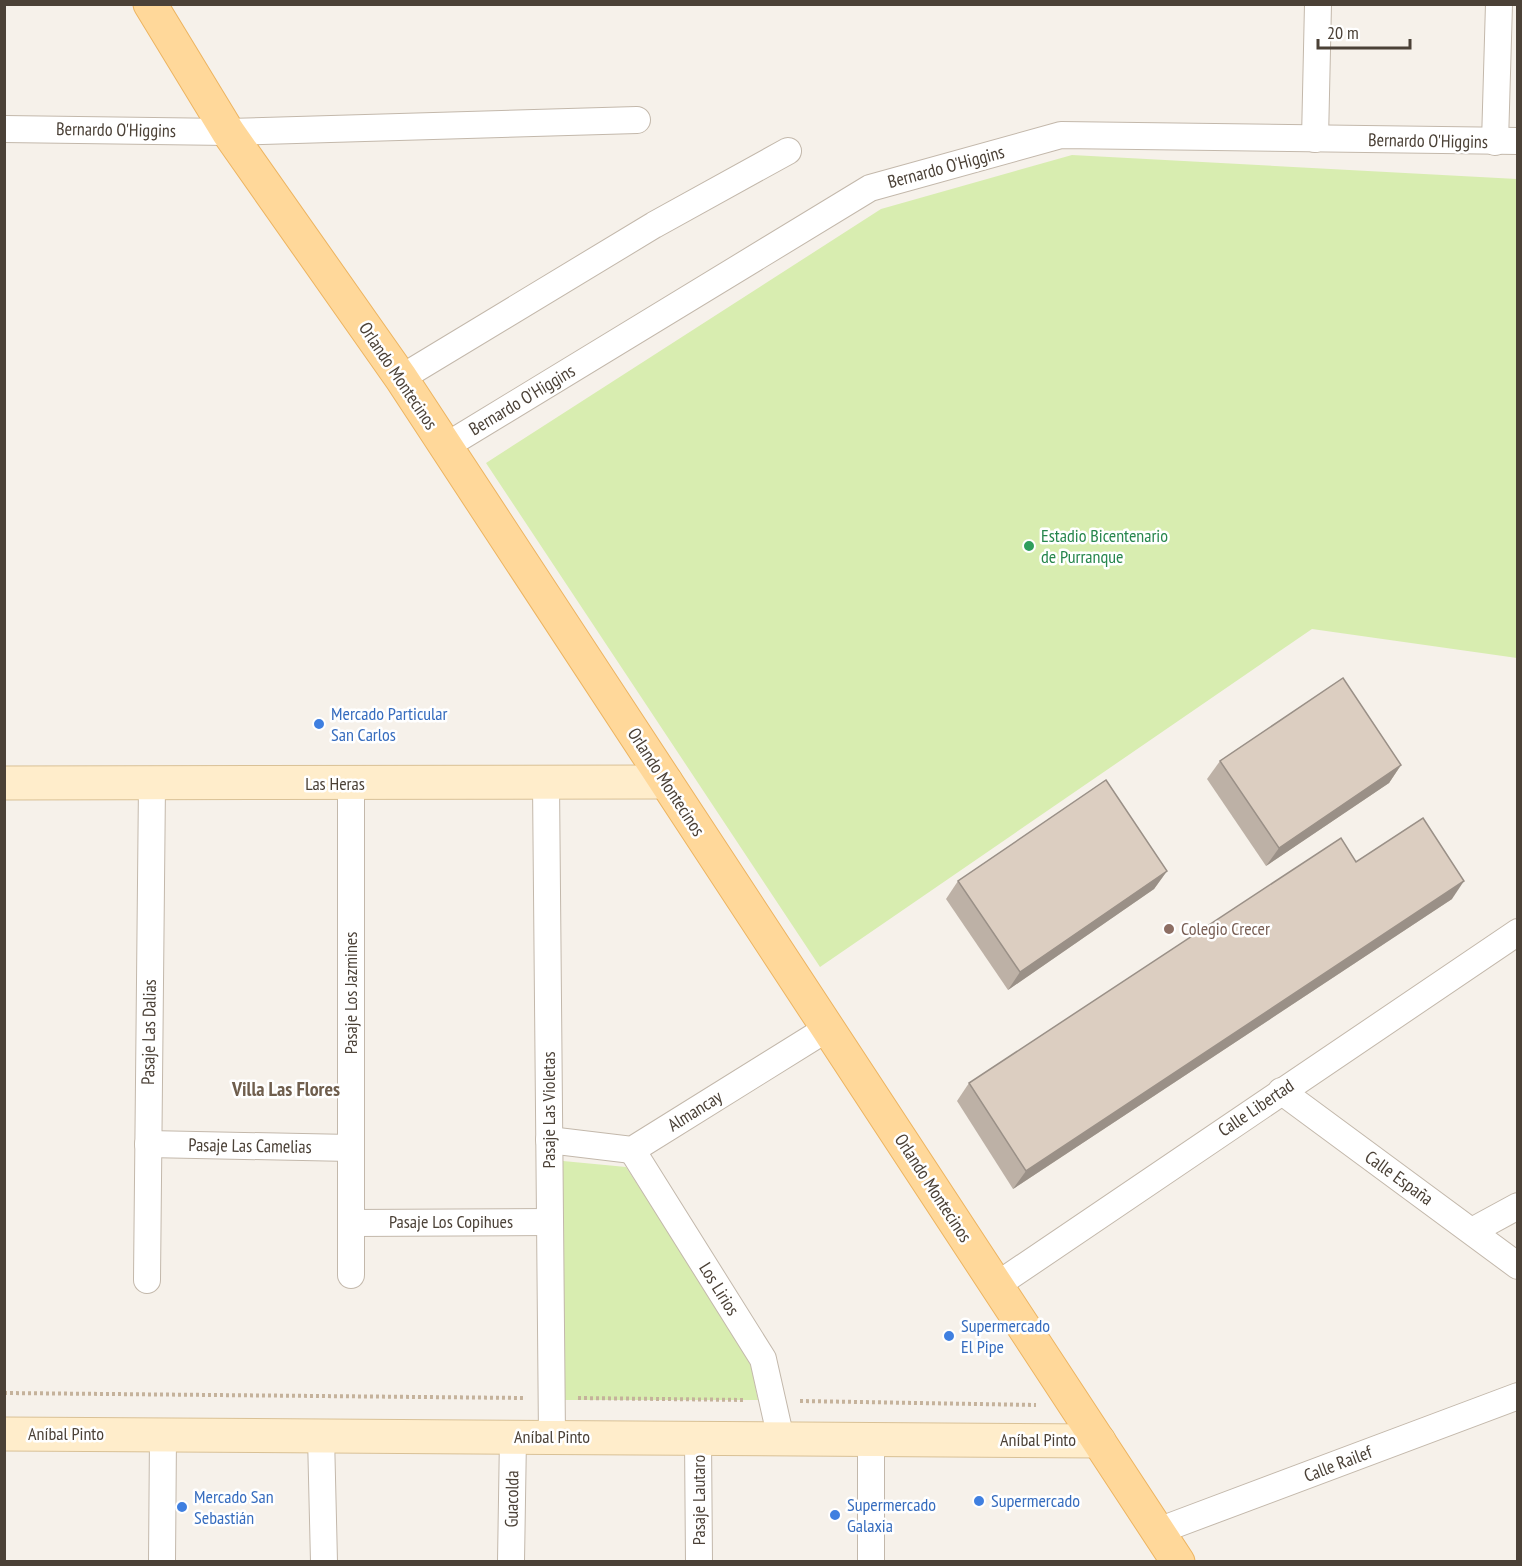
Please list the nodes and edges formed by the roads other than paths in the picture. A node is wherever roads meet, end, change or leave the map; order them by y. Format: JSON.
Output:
{"nodes":[{"id":1,"x":150,"y":4,"type":"edge"},
{"id":2,"x":1318,"y":4,"type":"edge"},
{"id":3,"x":1499,"y":4,"type":"edge"},
{"id":4,"x":637,"y":120,"type":"dead end"},
{"id":5,"x":4,"y":129,"type":"edge"},
{"id":6,"x":228,"y":132,"type":"junction"},
{"id":7,"x":1316,"y":139,"type":"junction"},
{"id":8,"x":1506,"y":141,"type":"edge"},
{"id":9,"x":788,"y":151,"type":"dead end"},
{"id":10,"x":401,"y":378,"type":"junction"},
{"id":11,"x":446,"y":446,"type":"junction"},
{"id":12,"x":666,"y":782,"type":"junction"},
{"id":13,"x":4,"y":783,"type":"edge"},
{"id":14,"x":351,"y":783,"type":"junction"},
{"id":15,"x":546,"y":783,"type":"junction"},
{"id":16,"x":152,"y":784,"type":"junction"},
{"id":17,"x":1518,"y":932,"type":"edge"},
{"id":18,"x":828,"y":1028,"type":"junction"},
{"id":19,"x":1281,"y":1091,"type":"junction"},
{"id":20,"x":549,"y":1140,"type":"junction"},
{"id":21,"x":148,"y":1144,"type":"junction"},
{"id":22,"x":351,"y":1148,"type":"junction"},
{"id":23,"x":632,"y":1150,"type":"junction"},
{"id":24,"x":1518,"y":1206,"type":"edge"},
{"id":25,"x":550,"y":1222,"type":"junction"},
{"id":26,"x":352,"y":1223,"type":"junction"},
{"id":27,"x":1472,"y":1231,"type":"junction"},
{"id":28,"x":1518,"y":1266,"type":"edge"},
{"id":29,"x":351,"y":1275,"type":"dead end"},
{"id":30,"x":147,"y":1280,"type":"dead end"},
{"id":31,"x":997,"y":1285,"type":"junction"},
{"id":32,"x":1518,"y":1396,"type":"edge"},
{"id":33,"x":4,"y":1434,"type":"edge"},
{"id":34,"x":163,"y":1435,"type":"junction"},
{"id":35,"x":321,"y":1436,"type":"junction"},
{"id":36,"x":513,"y":1437,"type":"junction"},
{"id":37,"x":552,"y":1437,"type":"junction"},
{"id":38,"x":698,"y":1438,"type":"junction"},
{"id":39,"x":781,"y":1439,"type":"junction"},
{"id":40,"x":872,"y":1439,"type":"junction"},
{"id":41,"x":1099,"y":1441,"type":"junction"},
{"id":42,"x":1158,"y":1531,"type":"junction"},
{"id":43,"x":162,"y":1562,"type":"edge"},
{"id":44,"x":324,"y":1562,"type":"edge"},
{"id":45,"x":511,"y":1562,"type":"edge"},
{"id":46,"x":699,"y":1562,"type":"edge"},
{"id":47,"x":871,"y":1562,"type":"edge"},
{"id":48,"x":1178,"y":1562,"type":"edge"}],
"edges":[{"from":1,"to":6,"type":"main road","name":"Orlando Montecinos"},
{"from":2,"to":7,"type":"street"},
{"from":3,"to":8,"type":"street"},
{"from":4,"to":6,"type":"street","name":"Bernardo O'Higgins"},
{"from":5,"to":6,"type":"street","name":"Bernardo O'Higgins"},
{"from":6,"to":10,"type":"main road","name":"Orlando Montecinos"},
{"from":7,"to":8,"type":"street","name":"Bernardo O'Higgins"},
{"from":7,"to":11,"type":"street","name":"Bernardo O'Higgins"},
{"from":9,"to":10,"type":"street"},
{"from":10,"to":11,"type":"main road","name":"Orlando Montecinos"},
{"from":11,"to":12,"type":"main road","name":"Orlando Montecinos"},
{"from":12,"to":15,"type":"main road","name":"Las Heras"},
{"from":12,"to":18,"type":"main road","name":"Orlando Montecinos"},
{"from":13,"to":16,"type":"main road","name":"Las Heras"},
{"from":14,"to":15,"type":"main road","name":"Las Heras"},
{"from":14,"to":16,"type":"main road","name":"Las Heras"},
{"from":14,"to":22,"type":"street","name":"Pasaje Los Jazmines"},
{"from":15,"to":20,"type":"street","name":"Pasaje Las Violetas"},
{"from":16,"to":21,"type":"street","name":"Pasaje Las Dalias"},
{"from":17,"to":19,"type":"street","name":"Calle Libertad"},
{"from":18,"to":23,"type":"street","name":"Almancay"},
{"from":18,"to":31,"type":"main road","name":"Orlando Montecinos"},
{"from":19,"to":27,"type":"street","name":"Calle España"},
{"from":19,"to":31,"type":"street","name":"Calle Libertad"},
{"from":20,"to":23,"type":"street"},
{"from":20,"to":25,"type":"street","name":"Pasaje Las Violetas"},
{"from":21,"to":22,"type":"street","name":"Pasaje Las Camelias"},
{"from":21,"to":30,"type":"street","name":"Pasaje Las Dalias"},
{"from":22,"to":26,"type":"street","name":"Pasaje Los Jazmines"},
{"from":23,"to":39,"type":"street","name":"Los Lirios"},
{"from":24,"to":27,"type":"street"},
{"from":25,"to":26,"type":"street","name":"Pasaje Los Copihues"},
{"from":25,"to":37,"type":"street","name":"Pasaje Las Violetas"},
{"from":26,"to":29,"type":"street","name":"Pasaje Los Jazmines"},
{"from":27,"to":28,"type":"street","name":"Calle España"},
{"from":31,"to":41,"type":"main road","name":"Orlando Montecinos"},
{"from":32,"to":42,"type":"street","name":"Calle Railef"},
{"from":33,"to":34,"type":"main road","name":"Aníbal Pinto"},
{"from":34,"to":35,"type":"main road","name":"Aníbal Pinto"},
{"from":34,"to":43,"type":"street"},
{"from":35,"to":36,"type":"main road","name":"Aníbal Pinto"},
{"from":35,"to":44,"type":"street"},
{"from":36,"to":37,"type":"main road","name":"Aníbal Pinto"},
{"from":36,"to":45,"type":"street","name":"Guacolda"},
{"from":37,"to":38,"type":"main road","name":"Aníbal Pinto"},
{"from":38,"to":39,"type":"main road","name":"Aníbal Pinto"},
{"from":38,"to":46,"type":"street","name":"Pasaje Lautaro"},
{"from":39,"to":40,"type":"main road","name":"Aníbal Pinto"},
{"from":40,"to":41,"type":"main road","name":"Aníbal Pinto"},
{"from":40,"to":47,"type":"street"},
{"from":41,"to":42,"type":"main road","name":"Orlando Montecinos"},
{"from":42,"to":48,"type":"main road","name":"Orlando Montecinos"}]}
